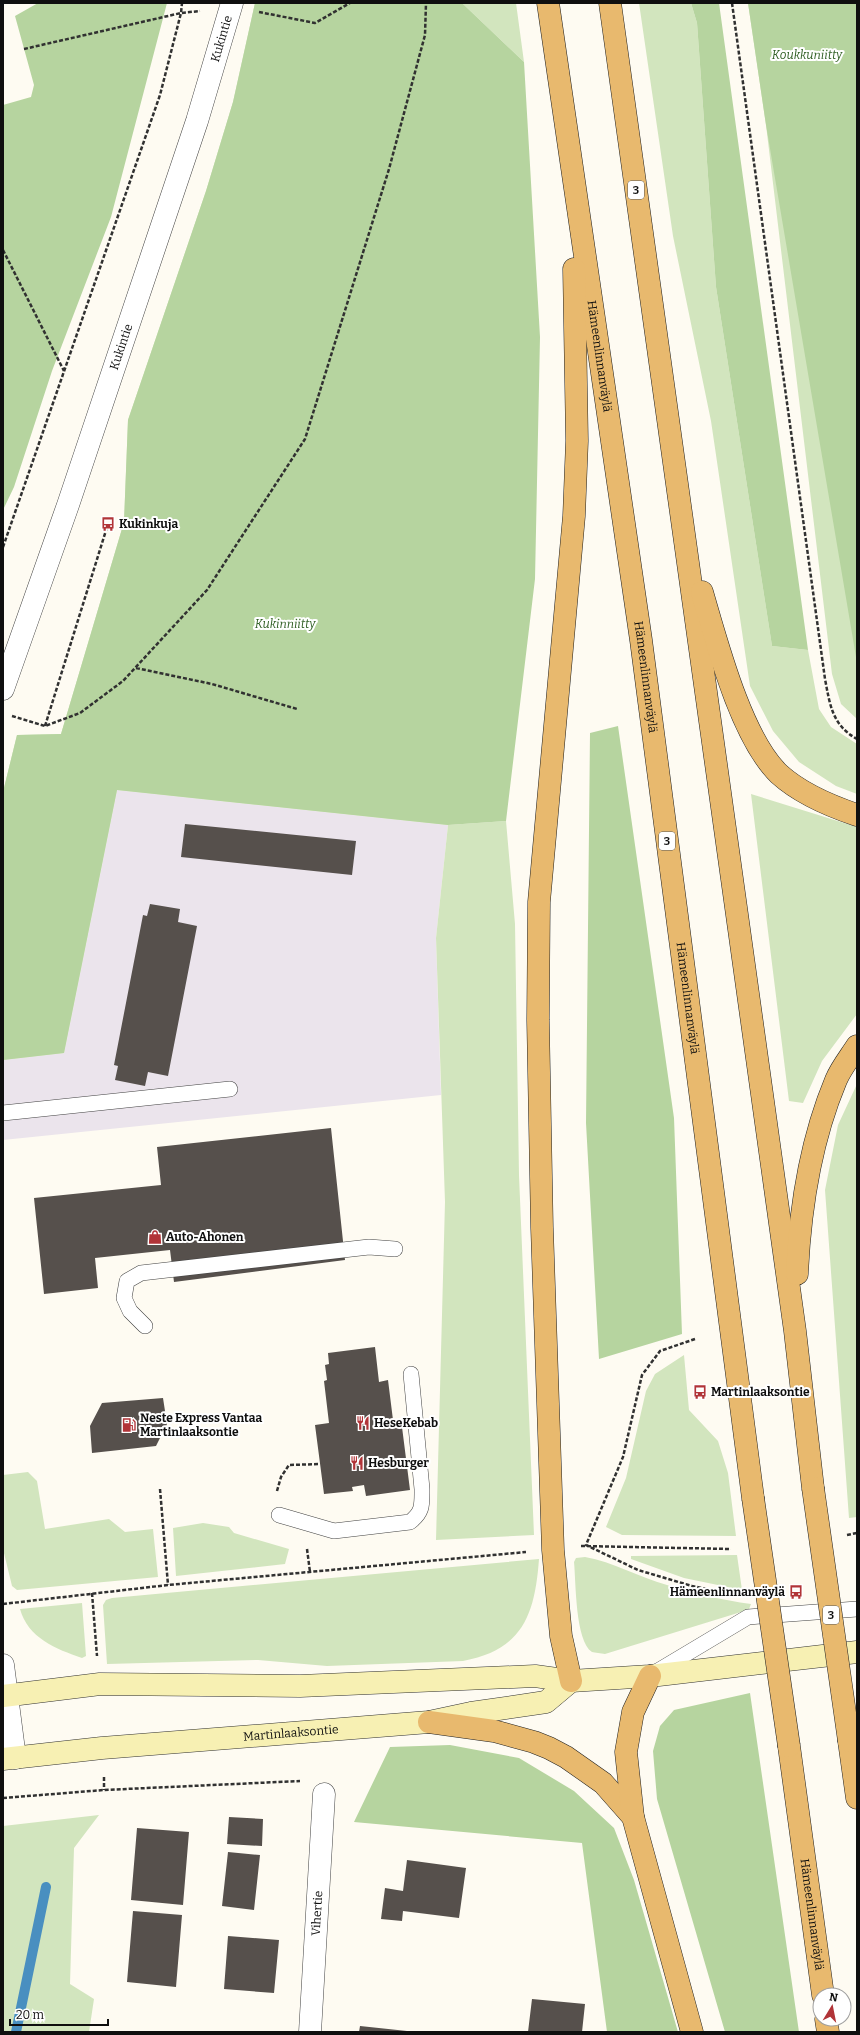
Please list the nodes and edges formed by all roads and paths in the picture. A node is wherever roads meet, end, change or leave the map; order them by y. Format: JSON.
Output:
{"nodes":[{"id":1,"x":182,"y":3,"type":"edge"},
{"id":2,"x":350,"y":3,"type":"edge"},
{"id":3,"x":426,"y":3,"type":"edge"},
{"id":4,"x":548,"y":3,"type":"edge"},
{"id":5,"x":610,"y":3,"type":"edge"},
{"id":6,"x":732,"y":3,"type":"edge"},
{"id":7,"x":231,"y":5,"type":"edge"},
{"id":8,"x":181,"y":13,"type":"junction"},
{"id":9,"x":24,"y":49,"type":"dead end"},
{"id":10,"x":573,"y":184,"type":"junction"},
{"id":11,"x":3,"y":250,"type":"edge"},
{"id":12,"x":64,"y":371,"type":"junction"},
{"id":13,"x":681,"y":522,"type":"junction"},
{"id":14,"x":108,"y":524,"type":"dead end"},
{"id":15,"x":3,"y":547,"type":"edge"},
{"id":16,"x":135,"y":668,"type":"junction"},
{"id":17,"x":3,"y":689,"type":"edge"},
{"id":18,"x":297,"y":709,"type":"dead end"},
{"id":19,"x":10,"y":716,"type":"dead end"},
{"id":20,"x":45,"y":726,"type":"junction"},
{"id":21,"x":857,"y":739,"type":"edge"},
{"id":22,"x":857,"y":816,"type":"edge"},
{"id":23,"x":857,"y":1046,"type":"edge"},
{"id":24,"x":230,"y":1089,"type":"dead end"},
{"id":25,"x":3,"y":1113,"type":"edge"},
{"id":26,"x":395,"y":1249,"type":"dead end"},
{"id":27,"x":145,"y":1326,"type":"dead end"},
{"id":28,"x":795,"y":1331,"type":"junction"},
{"id":29,"x":695,"y":1339,"type":"dead end"},
{"id":30,"x":411,"y":1374,"type":"dead end"},
{"id":31,"x":160,"y":1489,"type":"dead end"},
{"id":32,"x":279,"y":1516,"type":"dead end"},
{"id":33,"x":857,"y":1533,"type":"edge"},
{"id":34,"x":842,"y":1535,"type":"dead end"},
{"id":35,"x":586,"y":1545,"type":"junction"},
{"id":36,"x":300,"y":1546,"type":"dead end"},
{"id":37,"x":735,"y":1549,"type":"dead end"},
{"id":38,"x":553,"y":1550,"type":"junction"},
{"id":39,"x":310,"y":1572,"type":"junction"},
{"id":40,"x":168,"y":1585,"type":"junction"},
{"id":41,"x":742,"y":1597,"type":"dead end"},
{"id":42,"x":3,"y":1604,"type":"edge"},
{"id":43,"x":857,"y":1609,"type":"edge"},
{"id":44,"x":857,"y":1652,"type":"edge"},
{"id":45,"x":3,"y":1665,"type":"edge"},
{"id":46,"x":650,"y":1676,"type":"junction"},
{"id":47,"x":571,"y":1681,"type":"junction"},
{"id":48,"x":5,"y":1696,"type":"edge"},
{"id":49,"x":429,"y":1722,"type":"junction"},
{"id":50,"x":9,"y":1759,"type":"edge"},
{"id":51,"x":324,"y":1794,"type":"joint"},
{"id":52,"x":3,"y":1798,"type":"edge"},
{"id":53,"x":857,"y":1798,"type":"edge"},
{"id":54,"x":633,"y":1817,"type":"junction"},
{"id":55,"x":822,"y":1987,"type":"edge"},
{"id":56,"x":310,"y":2032,"type":"edge"},
{"id":57,"x":692,"y":2032,"type":"edge"}],
"edges":[{"from":1,"to":8,"type":"path"},
{"from":2,"to":7,"type":"path"},
{"from":3,"to":16,"type":"path"},
{"from":4,"to":10,"type":"highway","name":"Hämeenlinnanväylä","number":"3"},
{"from":5,"to":13,"type":"highway","number":"3"},
{"from":6,"to":21,"type":"path"},
{"from":7,"to":8,"type":"path"},
{"from":7,"to":17,"type":"street","name":"Kukintie"},
{"from":8,"to":9,"type":"path"},
{"from":8,"to":12,"type":"path"},
{"from":10,"to":38,"type":"highway"},
{"from":10,"to":55,"type":"highway","name":"Hämeenlinnanväylä","number":"3","bridge":true},
{"from":11,"to":12,"type":"path"},
{"from":12,"to":15,"type":"path"},
{"from":13,"to":22,"type":"highway"},
{"from":13,"to":28,"type":"highway","number":"3"},
{"from":14,"to":20,"type":"path"},
{"from":16,"to":18,"type":"path"},
{"from":16,"to":20,"type":"path"},
{"from":19,"to":20,"type":"path"},
{"from":23,"to":28,"type":"highway"},
{"from":24,"to":25,"type":"lane"},
{"from":26,"to":27,"type":"lane"},
{"from":28,"to":53,"type":"highway","number":"3","bridge":true},
{"from":29,"to":35,"type":"path"},
{"from":30,"to":32,"type":"lane"},
{"from":31,"to":40,"type":"path"},
{"from":33,"to":34,"type":"path"},
{"from":35,"to":37,"type":"path"},
{"from":35,"to":38,"type":"path"},
{"from":35,"to":41,"type":"path"},
{"from":36,"to":39,"type":"path"},
{"from":38,"to":39,"type":"path"},
{"from":38,"to":47,"type":"highway"},
{"from":39,"to":40,"type":"path"},
{"from":40,"to":42,"type":"path"},
{"from":43,"to":46,"type":"lane"},
{"from":44,"to":46,"type":"main road"},
{"from":45,"to":48,"type":"street"},
{"from":46,"to":47,"type":"main road"},
{"from":46,"to":54,"type":"highway"},
{"from":47,"to":48,"type":"main road"},
{"from":47,"to":49,"type":"main road","name":"Martinlaaksontie"},
{"from":48,"to":50,"type":"street"},
{"from":49,"to":50,"type":"main road","name":"Martinlaaksontie"},
{"from":49,"to":54,"type":"highway"},
{"from":51,"to":52,"type":"path"},
{"from":51,"to":56,"type":"street","name":"Vihertie"},
{"from":54,"to":57,"type":"highway"}]}
